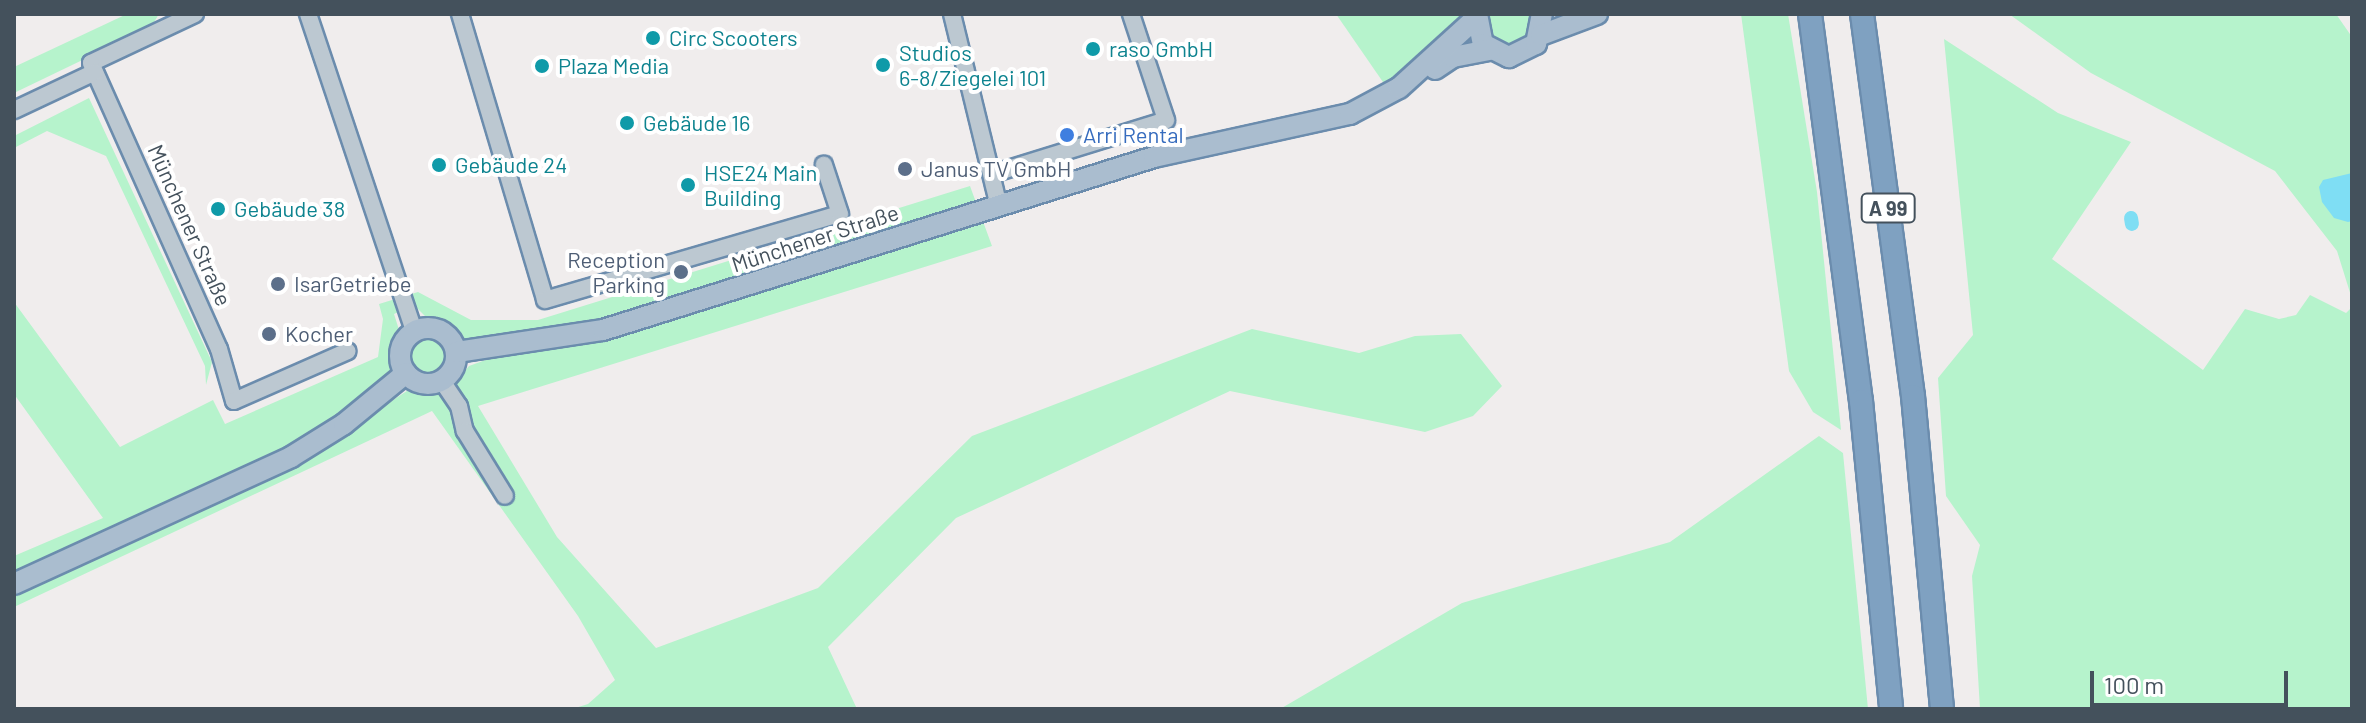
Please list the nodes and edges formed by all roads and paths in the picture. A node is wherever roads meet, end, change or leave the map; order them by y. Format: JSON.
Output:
{"nodes":[{"id":1,"x":195,"y":14,"type":"edge"},
{"id":2,"x":308,"y":14,"type":"edge"},
{"id":3,"x":460,"y":14,"type":"edge"},
{"id":4,"x":952,"y":14,"type":"edge"},
{"id":5,"x":1131,"y":14,"type":"edge"},
{"id":6,"x":1542,"y":14,"type":"edge"},
{"id":7,"x":1597,"y":14,"type":"edge"},
{"id":8,"x":1477,"y":16,"type":"edge"},
{"id":9,"x":1862,"y":17,"type":"edge"},
{"id":10,"x":1811,"y":20,"type":"edge"},
{"id":11,"x":1541,"y":35,"type":"junction"},
{"id":12,"x":1489,"y":50,"type":"junction"},
{"id":13,"x":95,"y":72,"type":"junction"},
{"id":14,"x":1409,"y":80,"type":"junction"},
{"id":15,"x":14,"y":110,"type":"edge"},
{"id":16,"x":824,"y":165,"type":"dead end"},
{"id":17,"x":992,"y":174,"type":"junction"},
{"id":18,"x":998,"y":203,"type":"junction"},
{"id":19,"x":414,"y":331,"type":"junction"},
{"id":20,"x":348,"y":351,"type":"dead end"},
{"id":21,"x":457,"y":352,"type":"junction"},
{"id":22,"x":406,"y":373,"type":"junction"},
{"id":23,"x":442,"y":381,"type":"junction"},
{"id":24,"x":505,"y":496,"type":"dead end"},
{"id":25,"x":14,"y":584,"type":"edge"},
{"id":26,"x":1891,"y":709,"type":"edge"},
{"id":27,"x":1942,"y":709,"type":"edge"}],
"edges":[{"from":1,"to":13,"type":"street"},
{"from":2,"to":19,"type":"street"},
{"from":3,"to":16,"type":"street","name":"Münchener Straße"},
{"from":4,"to":17,"type":"street"},
{"from":5,"to":17,"type":"street"},
{"from":6,"to":11,"type":"main road"},
{"from":7,"to":11,"type":"main road"},
{"from":8,"to":12,"type":"main road"},
{"from":8,"to":14,"type":"main road","name":"Münchener Straße"},
{"from":9,"to":27,"type":"highway","number":"A 99"},
{"from":10,"to":26,"type":"highway","number":"A 99"},
{"from":11,"to":12,"type":"main road","name":"Münchener Straße"},
{"from":12,"to":14,"type":"main road","name":"Münchener Straße"},
{"from":13,"to":15,"type":"street"},
{"from":13,"to":20,"type":"street","name":"Münchener Straße"},
{"from":14,"to":18,"type":"main road","name":"Münchener Straße"},
{"from":17,"to":18,"type":"street"},
{"from":18,"to":21,"type":"main road","name":"Münchener Straße"},
{"from":19,"to":21,"type":"main road"},
{"from":19,"to":22,"type":"main road"},
{"from":21,"to":23,"type":"main road"},
{"from":22,"to":23,"type":"main road"},
{"from":22,"to":25,"type":"main road"},
{"from":23,"to":24,"type":"street"}]}
